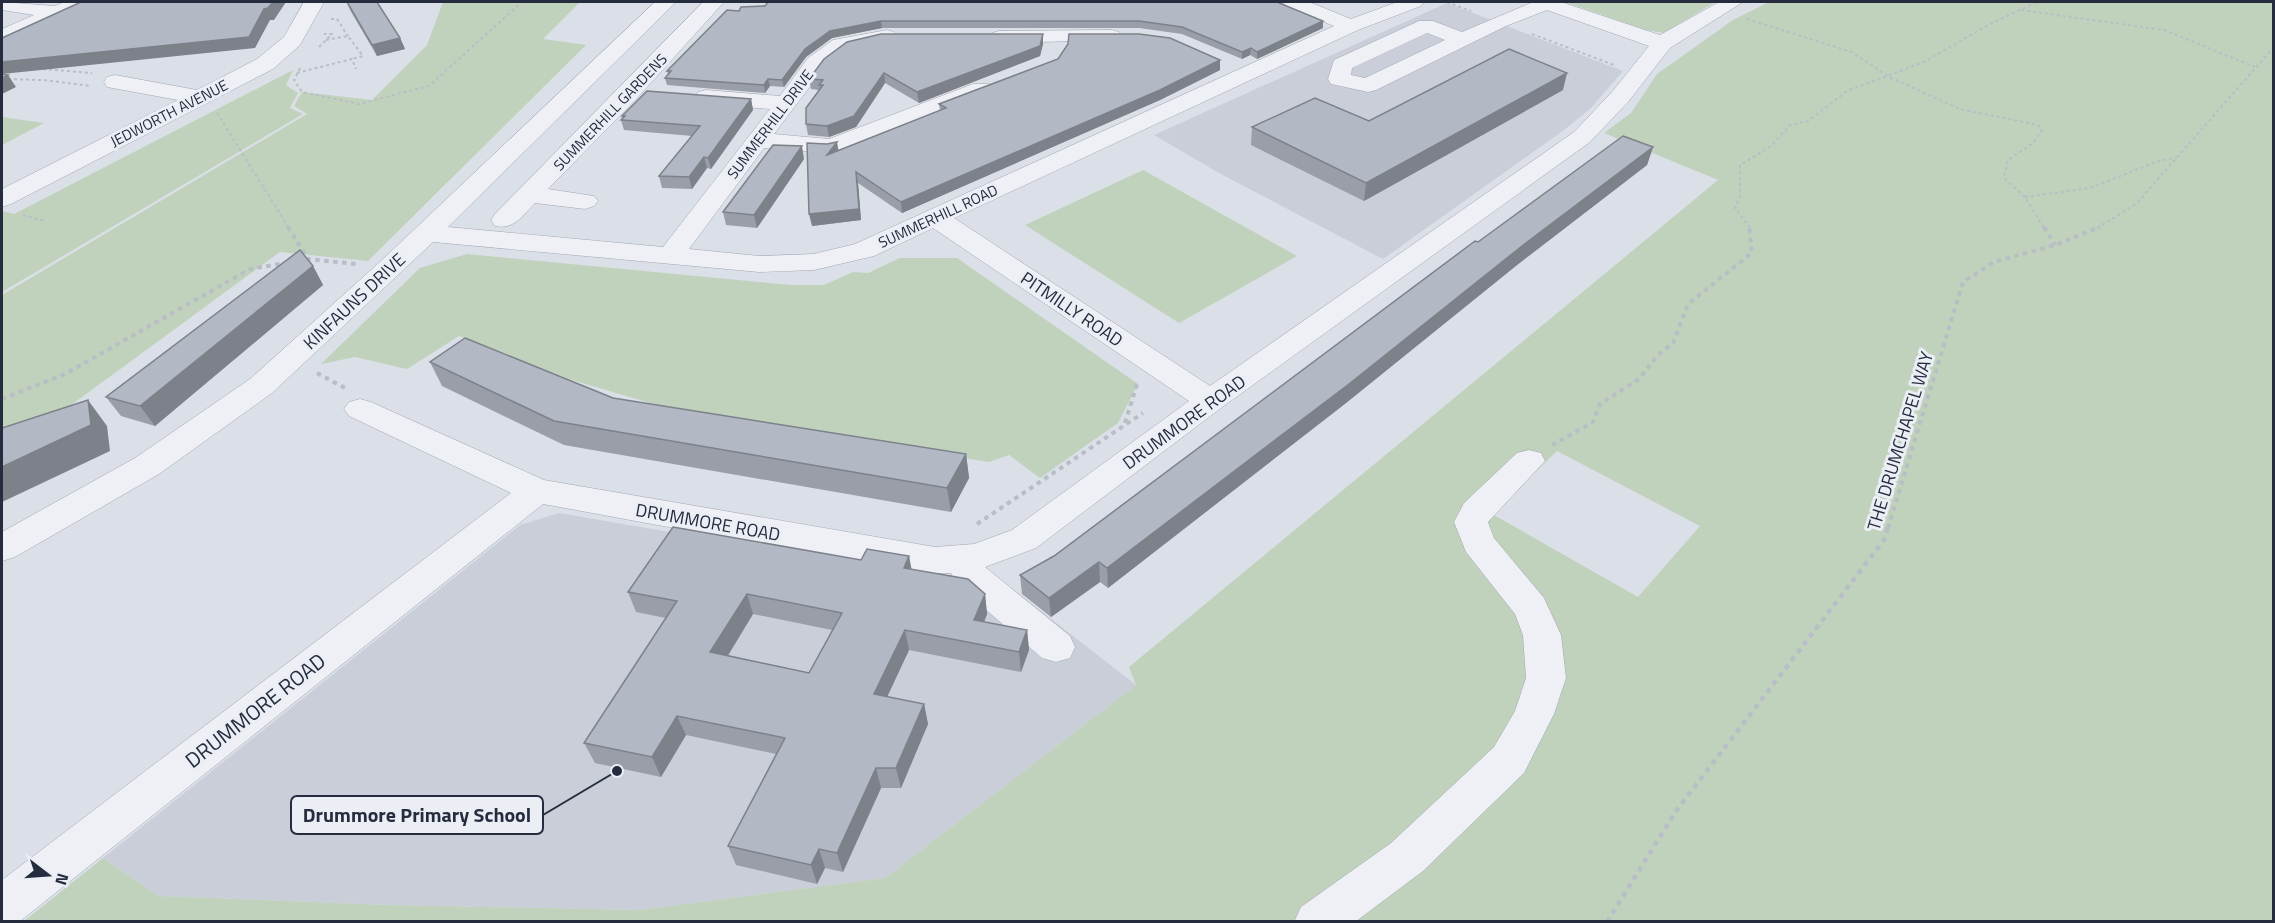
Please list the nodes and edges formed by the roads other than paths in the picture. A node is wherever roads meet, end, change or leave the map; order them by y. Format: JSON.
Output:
{"nodes":[{"id":1,"x":80,"y":2,"type":"edge"},
{"id":2,"x":314,"y":2,"type":"edge"},
{"id":3,"x":666,"y":2,"type":"edge"},
{"id":4,"x":1293,"y":2,"type":"edge"},
{"id":5,"x":1414,"y":2,"type":"edge"},
{"id":6,"x":1545,"y":2,"type":"edge"},
{"id":7,"x":2,"y":4,"type":"edge"},
{"id":8,"x":720,"y":4,"type":"edge"},
{"id":9,"x":1725,"y":6,"type":"edge"},
{"id":10,"x":56,"y":12,"type":"junction"},
{"id":11,"x":1351,"y":27,"type":"junction"},
{"id":12,"x":905,"y":36,"type":"edge"},
{"id":13,"x":1139,"y":36,"type":"edge"},
{"id":14,"x":2,"y":37,"type":"edge"},
{"id":15,"x":975,"y":37,"type":"edge"},
{"id":16,"x":1057,"y":37,"type":"junction"},
{"id":17,"x":1463,"y":40,"type":"junction"},
{"id":18,"x":1662,"y":43,"type":"junction"},
{"id":19,"x":1222,"y":61,"type":"edge"},
{"id":20,"x":1050,"y":62,"type":"edge"},
{"id":21,"x":1251,"y":74,"type":"junction"},
{"id":22,"x":115,"y":82,"type":"road end"},
{"id":23,"x":1000,"y":82,"type":"edge"},
{"id":24,"x":631,"y":91,"type":"junction"},
{"id":25,"x":654,"y":93,"type":"edge"},
{"id":26,"x":690,"y":96,"type":"edge"},
{"id":27,"x":200,"y":98,"type":"junction"},
{"id":28,"x":785,"y":103,"type":"junction"},
{"id":29,"x":760,"y":140,"type":"junction"},
{"id":30,"x":529,"y":195,"type":"junction"},
{"id":31,"x":585,"y":201,"type":"dead end"},
{"id":32,"x":10,"y":206,"type":"edge"},
{"id":33,"x":934,"y":218,"type":"junction"},
{"id":34,"x":504,"y":220,"type":"dead end"},
{"id":35,"x":426,"y":233,"type":"junction"},
{"id":36,"x":670,"y":256,"type":"junction"},
{"id":37,"x":1198,"y":393,"type":"junction"},
{"id":38,"x":360,"y":409,"type":"road end"},
{"id":39,"x":1528,"y":461,"type":"road end"},
{"id":40,"x":537,"y":491,"type":"junction"},
{"id":41,"x":965,"y":545,"type":"junction"},
{"id":42,"x":2,"y":548,"type":"edge"},
{"id":43,"x":1056,"y":647,"type":"dead end"},
{"id":44,"x":2,"y":907,"type":"edge"},
{"id":45,"x":1317,"y":921,"type":"edge"}],
"edges":[{"from":1,"to":10,"type":"street"},
{"from":2,"to":27,"type":"street","name":"JEDWORTH AVENUE"},
{"from":3,"to":35,"type":"street","name":"KINFAUNS DRIVE"},
{"from":4,"to":11,"type":"street"},
{"from":5,"to":11,"type":"street","name":"SUMMERHILL ROAD"},
{"from":6,"to":17,"type":"street"},
{"from":6,"to":18,"type":"street"},
{"from":7,"to":10,"type":"street"},
{"from":8,"to":24,"type":"street","name":"SUMMERHILL GARDENS"},
{"from":9,"to":18,"type":"street","name":"DRUMMORE ROAD"},
{"from":10,"to":14,"type":"street"},
{"from":11,"to":21,"type":"street","name":"SUMMERHILL ROAD"},
{"from":12,"to":28,"type":"street","name":"SUMMERHILL DRIVE"},
{"from":13,"to":16,"type":"street"},
{"from":15,"to":16,"type":"street"},
{"from":16,"to":20,"type":"street"},
{"from":17,"to":17,"type":"street"},
{"from":18,"to":37,"type":"street","name":"DRUMMORE ROAD"},
{"from":19,"to":21,"type":"street"},
{"from":21,"to":33,"type":"street","name":"SUMMERHILL ROAD"},
{"from":22,"to":27,"type":"street"},
{"from":23,"to":29,"type":"street"},
{"from":24,"to":25,"type":"street"},
{"from":24,"to":30,"type":"street","name":"SUMMERHILL GARDENS"},
{"from":26,"to":28,"type":"street"},
{"from":27,"to":32,"type":"street","name":"JEDWORTH AVENUE"},
{"from":28,"to":29,"type":"street","name":"SUMMERHILL DRIVE"},
{"from":29,"to":36,"type":"street","name":"SUMMERHILL DRIVE"},
{"from":30,"to":31,"type":"street"},
{"from":30,"to":34,"type":"street","name":"SUMMERHILL GARDENS"},
{"from":33,"to":36,"type":"street","name":"SUMMERHILL ROAD"},
{"from":33,"to":37,"type":"street","name":"PITMILLY ROAD"},
{"from":35,"to":36,"type":"street","name":"SUMMERHILL ROAD"},
{"from":35,"to":42,"type":"street","name":"KINFAUNS DRIVE"},
{"from":37,"to":41,"type":"street","name":"DRUMMORE ROAD"},
{"from":38,"to":40,"type":"street","name":"DRUMMORE ROAD"},
{"from":39,"to":45,"type":"street"},
{"from":40,"to":41,"type":"street","name":"DRUMMORE ROAD"},
{"from":40,"to":44,"type":"street","name":"DRUMMORE ROAD"},
{"from":41,"to":43,"type":"street"}]}
